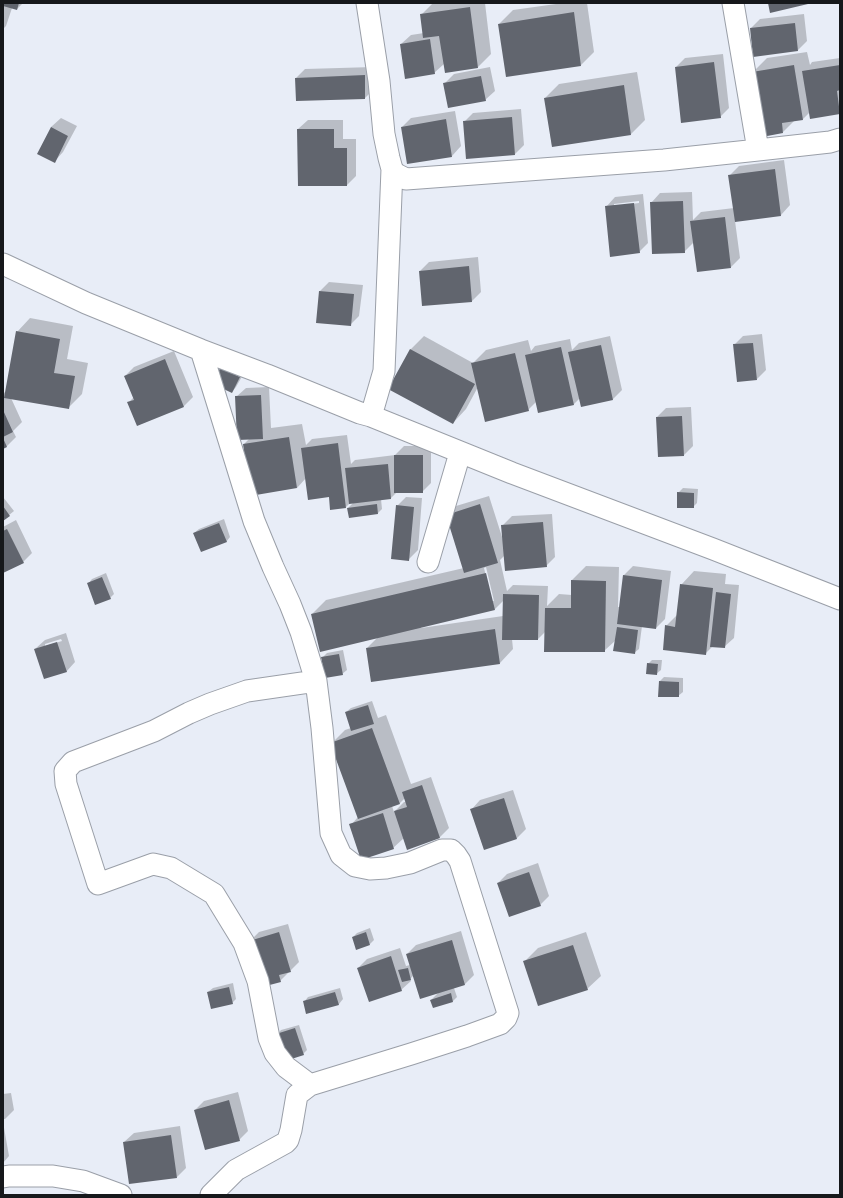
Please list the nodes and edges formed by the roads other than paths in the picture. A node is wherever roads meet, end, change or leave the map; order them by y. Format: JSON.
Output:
{"nodes":[{"id":1,"x":367,"y":3,"type":"edge"},
{"id":2,"x":734,"y":3,"type":"edge"},
{"id":3,"x":840,"y":139,"type":"edge"},
{"id":4,"x":758,"y":150,"type":"junction"},
{"id":5,"x":392,"y":169,"type":"junction"},
{"id":6,"x":3,"y":264,"type":"edge"},
{"id":7,"x":201,"y":350,"type":"junction"},
{"id":8,"x":371,"y":416,"type":"junction"},
{"id":9,"x":460,"y":453,"type":"junction"},
{"id":10,"x":428,"y":562,"type":"dead end"},
{"id":11,"x":840,"y":600,"type":"edge"},
{"id":12,"x":316,"y":681,"type":"junction"},
{"id":13,"x":310,"y":1085,"type":"junction"},
{"id":14,"x":3,"y":1177,"type":"edge"},
{"id":15,"x":121,"y":1195,"type":"edge"},
{"id":16,"x":211,"y":1195,"type":"edge"}],
"edges":[{"from":1,"to":5,"type":"street"},
{"from":2,"to":4,"type":"street"},
{"from":3,"to":4,"type":"street"},
{"from":4,"to":5,"type":"street"},
{"from":5,"to":8,"type":"street"},
{"from":6,"to":7,"type":"street"},
{"from":7,"to":8,"type":"street"},
{"from":7,"to":12,"type":"street"},
{"from":8,"to":9,"type":"street"},
{"from":9,"to":10,"type":"street"},
{"from":9,"to":11,"type":"street"},
{"from":12,"to":13,"type":"street"},
{"from":12,"to":13,"type":"street"},
{"from":13,"to":16,"type":"street"},
{"from":14,"to":15,"type":"street"}]}
